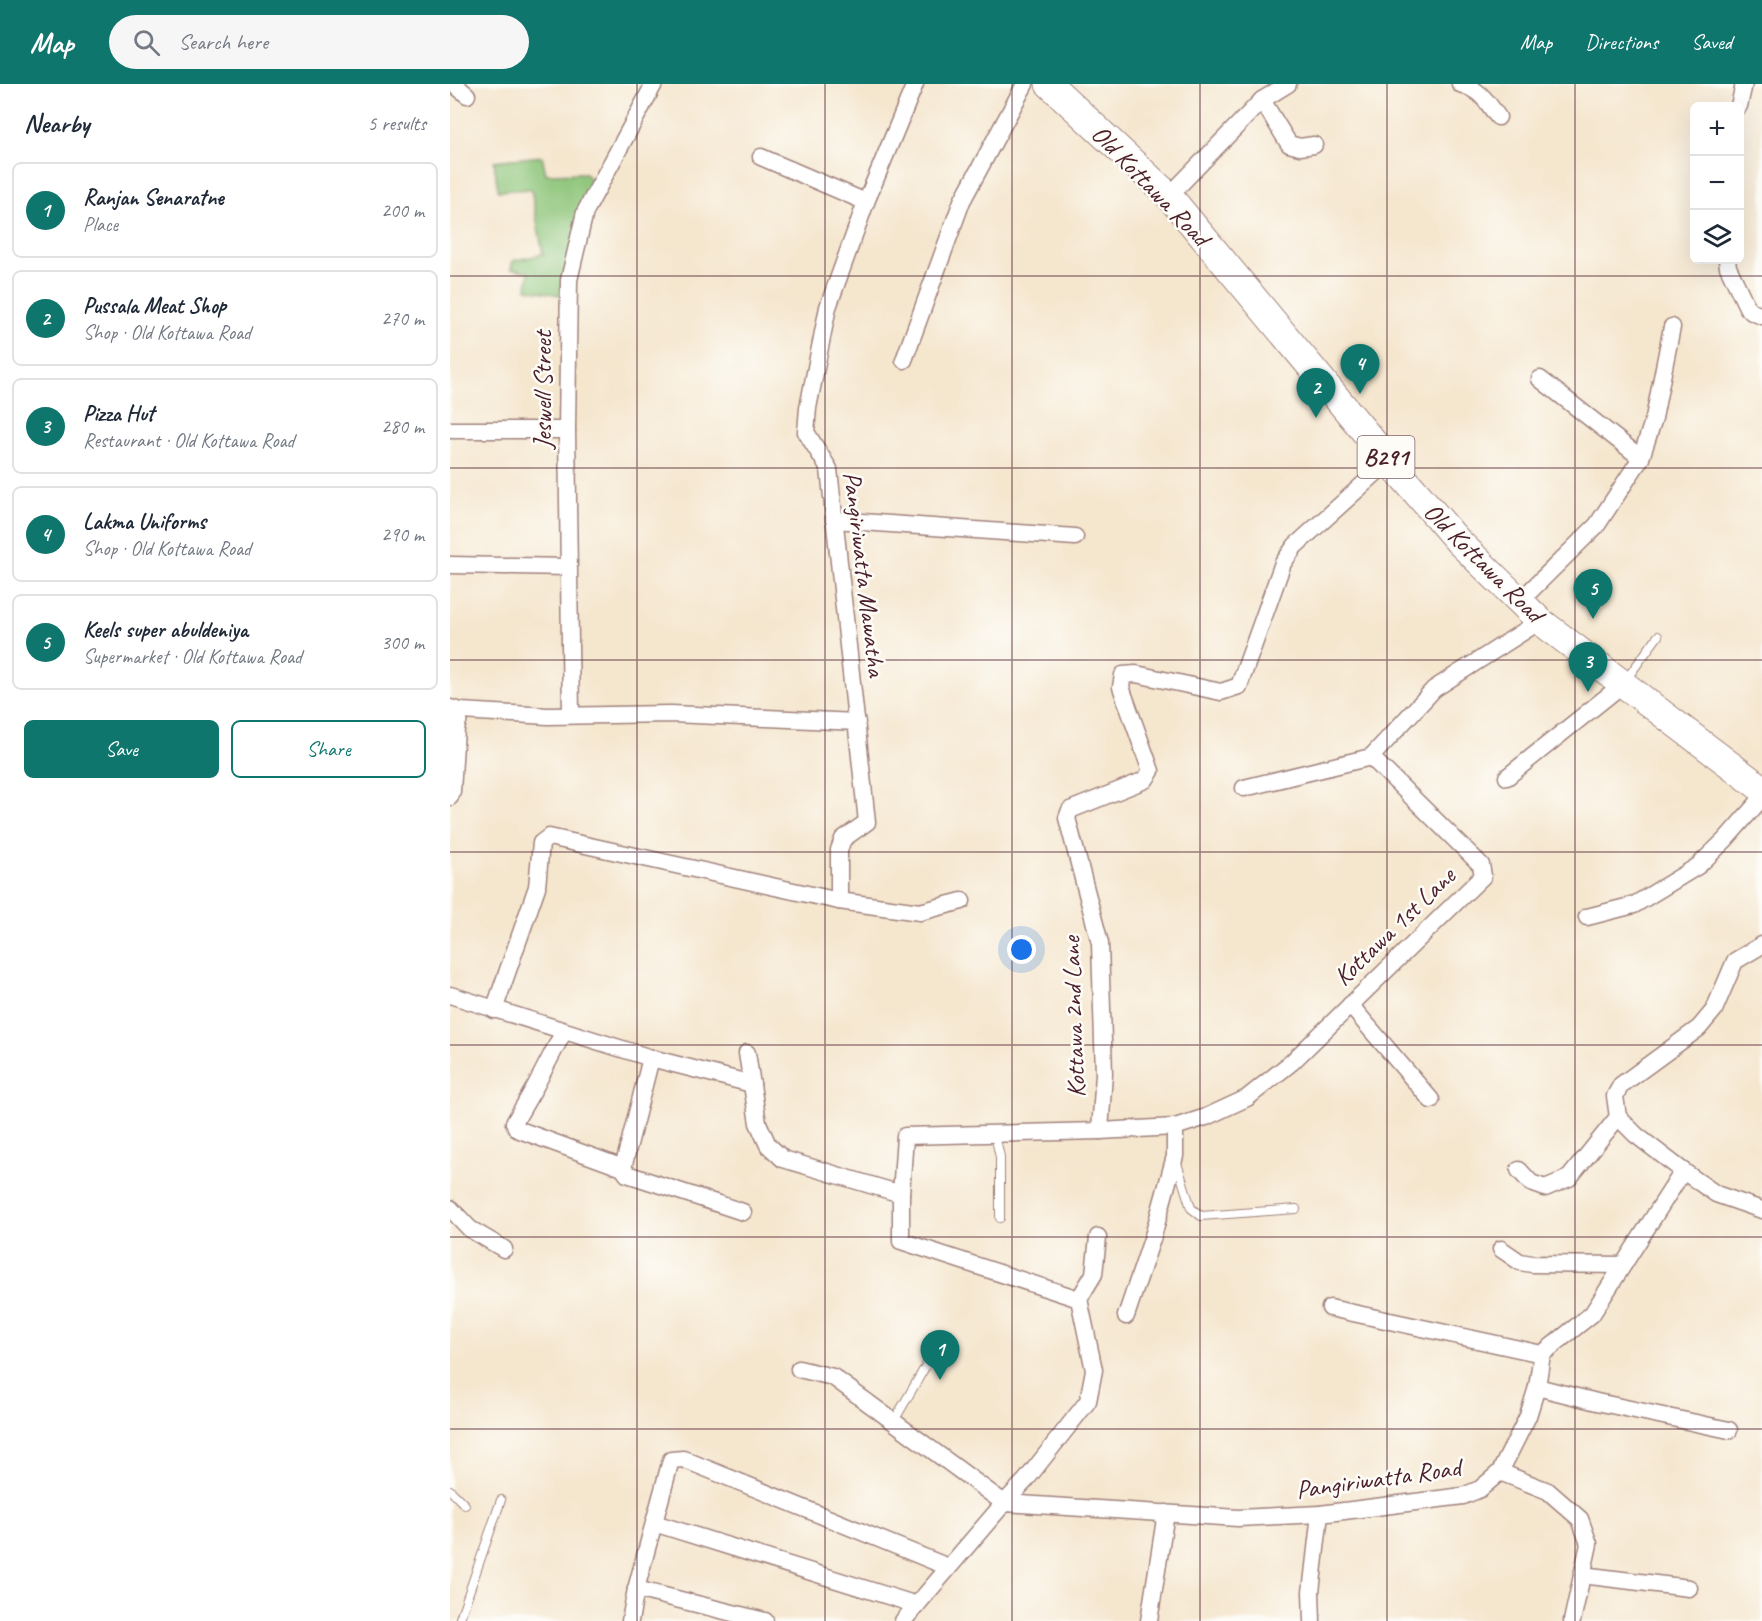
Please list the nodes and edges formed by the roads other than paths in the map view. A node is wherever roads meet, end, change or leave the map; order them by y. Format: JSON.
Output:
{"nodes":[{"id":1,"x":453,"y":84,"type":"edge"},
{"id":2,"x":654,"y":84,"type":"edge"},
{"id":3,"x":915,"y":84,"type":"edge"},
{"id":4,"x":1025,"y":84,"type":"edge"},
{"id":5,"x":1049,"y":84,"type":"edge"},
{"id":6,"x":1288,"y":84,"type":"edge"},
{"id":7,"x":1460,"y":84,"type":"edge"},
{"id":8,"x":1744,"y":84,"type":"edge"},
{"id":9,"x":467,"y":95,"type":"dead end"},
{"id":10,"x":1262,"y":100,"type":"junction"},
{"id":11,"x":1740,"y":102,"type":"edge"},
{"id":12,"x":1498,"y":117,"type":"dead end"},
{"id":13,"x":1314,"y":145,"type":"dead end"},
{"id":14,"x":761,"y":157,"type":"dead end"},
{"id":15,"x":1169,"y":196,"type":"junction"},
{"id":16,"x":866,"y":202,"type":"junction"},
{"id":17,"x":1727,"y":264,"type":"edge"},
{"id":18,"x":1762,"y":316,"type":"edge"},
{"id":19,"x":1672,"y":327,"type":"dead end"},
{"id":20,"x":904,"y":360,"type":"dead end"},
{"id":21,"x":1540,"y":379,"type":"dead end"},
{"id":22,"x":450,"y":430,"type":"edge"},
{"id":23,"x":567,"y":430,"type":"junction"},
{"id":24,"x":1641,"y":458,"type":"junction"},
{"id":25,"x":1389,"y":461,"type":"junction"},
{"id":26,"x":834,"y":520,"type":"junction"},
{"id":27,"x":1075,"y":537,"type":"dead end"},
{"id":28,"x":450,"y":565,"type":"edge"},
{"id":29,"x":568,"y":567,"type":"junction"},
{"id":30,"x":1520,"y":601,"type":"junction"},
{"id":31,"x":1540,"y":621,"type":"junction"},
{"id":32,"x":1658,"y":636,"type":"dead end"},
{"id":33,"x":1623,"y":684,"type":"junction"},
{"id":34,"x":456,"y":710,"type":"edge"},
{"id":35,"x":571,"y":715,"type":"junction"},
{"id":36,"x":857,"y":722,"type":"junction"},
{"id":37,"x":1371,"y":758,"type":"junction"},
{"id":38,"x":1507,"y":777,"type":"dead end"},
{"id":39,"x":1244,"y":788,"type":"dead end"},
{"id":40,"x":1762,"y":789,"type":"edge"},
{"id":41,"x":450,"y":797,"type":"edge"},
{"id":42,"x":1762,"y":798,"type":"edge"},
{"id":43,"x":839,"y":901,"type":"junction"},
{"id":44,"x":962,"y":901,"type":"dead end"},
{"id":45,"x":1587,"y":917,"type":"dead end"},
{"id":46,"x":1762,"y":945,"type":"edge"},
{"id":47,"x":450,"y":995,"type":"edge"},
{"id":48,"x":1350,"y":1005,"type":"junction"},
{"id":49,"x":494,"y":1010,"type":"junction"},
{"id":50,"x":564,"y":1031,"type":"junction"},
{"id":51,"x":747,"y":1053,"type":"dead end"},
{"id":52,"x":651,"y":1058,"type":"junction"},
{"id":53,"x":752,"y":1084,"type":"junction"},
{"id":54,"x":1431,"y":1100,"type":"dead end"},
{"id":55,"x":1618,"y":1117,"type":"junction"},
{"id":56,"x":1175,"y":1127,"type":"junction"},
{"id":57,"x":1100,"y":1131,"type":"junction"},
{"id":58,"x":995,"y":1134,"type":"junction"},
{"id":59,"x":1175,"y":1156,"type":"junction"},
{"id":60,"x":622,"y":1168,"type":"junction"},
{"id":61,"x":1519,"y":1170,"type":"dead end"},
{"id":62,"x":1683,"y":1171,"type":"junction"},
{"id":63,"x":901,"y":1194,"type":"junction"},
{"id":64,"x":450,"y":1208,"type":"edge"},
{"id":65,"x":1296,"y":1209,"type":"dead end"},
{"id":66,"x":1762,"y":1210,"type":"edge"},
{"id":67,"x":743,"y":1212,"type":"dead end"},
{"id":68,"x":1000,"y":1218,"type":"dead end"},
{"id":69,"x":1098,"y":1237,"type":"dead end"},
{"id":70,"x":504,"y":1249,"type":"dead end"},
{"id":71,"x":1501,"y":1249,"type":"dead end"},
{"id":72,"x":1623,"y":1265,"type":"junction"},
{"id":73,"x":1079,"y":1299,"type":"junction"},
{"id":74,"x":1330,"y":1308,"type":"dead end"},
{"id":75,"x":1126,"y":1316,"type":"dead end"},
{"id":76,"x":1542,"y":1354,"type":"junction"},
{"id":77,"x":932,"y":1355,"type":"dead end"},
{"id":78,"x":799,"y":1369,"type":"dead end"},
{"id":79,"x":1537,"y":1387,"type":"junction"},
{"id":80,"x":894,"y":1421,"type":"junction"},
{"id":81,"x":1729,"y":1430,"type":"dead end"},
{"id":82,"x":1500,"y":1472,"type":"junction"},
{"id":83,"x":450,"y":1490,"type":"edge"},
{"id":84,"x":501,"y":1500,"type":"dead end"},
{"id":85,"x":1004,"y":1503,"type":"junction"},
{"id":86,"x":465,"y":1505,"type":"dead end"},
{"id":87,"x":1166,"y":1513,"type":"junction"},
{"id":88,"x":1320,"y":1514,"type":"junction"},
{"id":89,"x":654,"y":1523,"type":"junction"},
{"id":90,"x":948,"y":1567,"type":"junction"},
{"id":91,"x":1582,"y":1575,"type":"junction"},
{"id":92,"x":1689,"y":1588,"type":"dead end"},
{"id":93,"x":636,"y":1589,"type":"junction"},
{"id":94,"x":917,"y":1605,"type":"junction"},
{"id":95,"x":459,"y":1621,"type":"edge"},
{"id":96,"x":630,"y":1621,"type":"edge"},
{"id":97,"x":765,"y":1621,"type":"edge"},
{"id":98,"x":903,"y":1621,"type":"edge"},
{"id":99,"x":1149,"y":1621,"type":"edge"},
{"id":100,"x":1312,"y":1621,"type":"edge"},
{"id":101,"x":1572,"y":1621,"type":"edge"}],
"edges":[{"from":1,"to":9,"type":"street"},
{"from":2,"to":23,"type":"street","name":"Jeswell Street"},
{"from":3,"to":16,"type":"street","name":"Pangiriwatta Mawatha"},
{"from":4,"to":20,"type":"street"},
{"from":5,"to":15,"type":"main road","name":"Old Kottawa Road","number":"B291"},
{"from":6,"to":10,"type":"street"},
{"from":7,"to":12,"type":"street"},
{"from":8,"to":11,"type":"street"},
{"from":10,"to":13,"type":"street"},
{"from":10,"to":15,"type":"street"},
{"from":14,"to":16,"type":"street"},
{"from":15,"to":25,"type":"main road","name":"Old Kottawa Road","number":"B291"},
{"from":16,"to":26,"type":"street","name":"Pangiriwatta Mawatha"},
{"from":17,"to":18,"type":"street"},
{"from":19,"to":24,"type":"street"},
{"from":21,"to":24,"type":"street"},
{"from":22,"to":23,"type":"street"},
{"from":23,"to":29,"type":"street","name":"Jeswell Street"},
{"from":24,"to":30,"type":"street"},
{"from":25,"to":30,"type":"main road","name":"Old Kottawa Road","number":"B291"},
{"from":25,"to":57,"type":"street","name":"Kottawa 2nd Lane"},
{"from":26,"to":27,"type":"street"},
{"from":26,"to":36,"type":"street","name":"Pangiriwatta Mawatha"},
{"from":28,"to":29,"type":"street"},
{"from":29,"to":35,"type":"street","name":"Jeswell Street"},
{"from":30,"to":31,"type":"main road","name":"Old Kottawa Road","number":"B291"},
{"from":31,"to":33,"type":"main road","name":"Old Kottawa Road","number":"B291"},
{"from":31,"to":37,"type":"street"},
{"from":32,"to":33,"type":"lane"},
{"from":33,"to":38,"type":"street"},
{"from":33,"to":40,"type":"main road","name":"Old Kottawa Road","number":"B291"},
{"from":34,"to":35,"type":"street"},
{"from":34,"to":41,"type":"street"},
{"from":35,"to":36,"type":"street"},
{"from":36,"to":43,"type":"street","name":"Pangiriwatta Mawatha"},
{"from":37,"to":39,"type":"street"},
{"from":37,"to":48,"type":"street","name":"Kottawa 1st Lane"},
{"from":42,"to":45,"type":"street"},
{"from":43,"to":44,"type":"street"},
{"from":43,"to":49,"type":"street"},
{"from":46,"to":55,"type":"street"},
{"from":47,"to":49,"type":"street"},
{"from":48,"to":54,"type":"street"},
{"from":48,"to":56,"type":"street","name":"Kottawa 1st Lane"},
{"from":49,"to":50,"type":"street"},
{"from":50,"to":52,"type":"street"},
{"from":50,"to":60,"type":"street"},
{"from":51,"to":53,"type":"street"},
{"from":52,"to":53,"type":"street"},
{"from":52,"to":60,"type":"street"},
{"from":53,"to":63,"type":"street"},
{"from":55,"to":61,"type":"street"},
{"from":55,"to":62,"type":"street"},
{"from":56,"to":57,"type":"street","name":"Kottawa 1st Lane"},
{"from":56,"to":59,"type":"street"},
{"from":57,"to":58,"type":"street","name":"Kottawa 1st Lane"},
{"from":58,"to":63,"type":"street","name":"Kottawa 1st Lane"},
{"from":58,"to":68,"type":"lane"},
{"from":59,"to":65,"type":"lane"},
{"from":59,"to":75,"type":"street"},
{"from":60,"to":67,"type":"street"},
{"from":62,"to":66,"type":"street"},
{"from":62,"to":72,"type":"street"},
{"from":63,"to":73,"type":"street"},
{"from":64,"to":70,"type":"street"},
{"from":69,"to":73,"type":"street"},
{"from":71,"to":72,"type":"street"},
{"from":72,"to":76,"type":"street"},
{"from":73,"to":85,"type":"street"},
{"from":74,"to":76,"type":"street"},
{"from":76,"to":79,"type":"street","name":"Pangiriwatta Road"},
{"from":77,"to":80,"type":"lane"},
{"from":78,"to":80,"type":"street"},
{"from":79,"to":81,"type":"street"},
{"from":79,"to":82,"type":"street","name":"Pangiriwatta Road"},
{"from":80,"to":85,"type":"street"},
{"from":82,"to":88,"type":"street","name":"Pangiriwatta Road"},
{"from":82,"to":91,"type":"street"},
{"from":83,"to":86,"type":"lane"},
{"from":84,"to":95,"type":"lane"},
{"from":85,"to":87,"type":"street","name":"Pangiriwatta Road"},
{"from":85,"to":90,"type":"street"},
{"from":87,"to":88,"type":"street","name":"Pangiriwatta Road"},
{"from":87,"to":99,"type":"street"},
{"from":88,"to":100,"type":"street"},
{"from":89,"to":90,"type":"street"},
{"from":89,"to":93,"type":"street"},
{"from":89,"to":94,"type":"street"},
{"from":90,"to":94,"type":"street"},
{"from":91,"to":92,"type":"street"},
{"from":91,"to":101,"type":"street"},
{"from":93,"to":96,"type":"street"},
{"from":93,"to":97,"type":"street"},
{"from":94,"to":98,"type":"street"}]}
